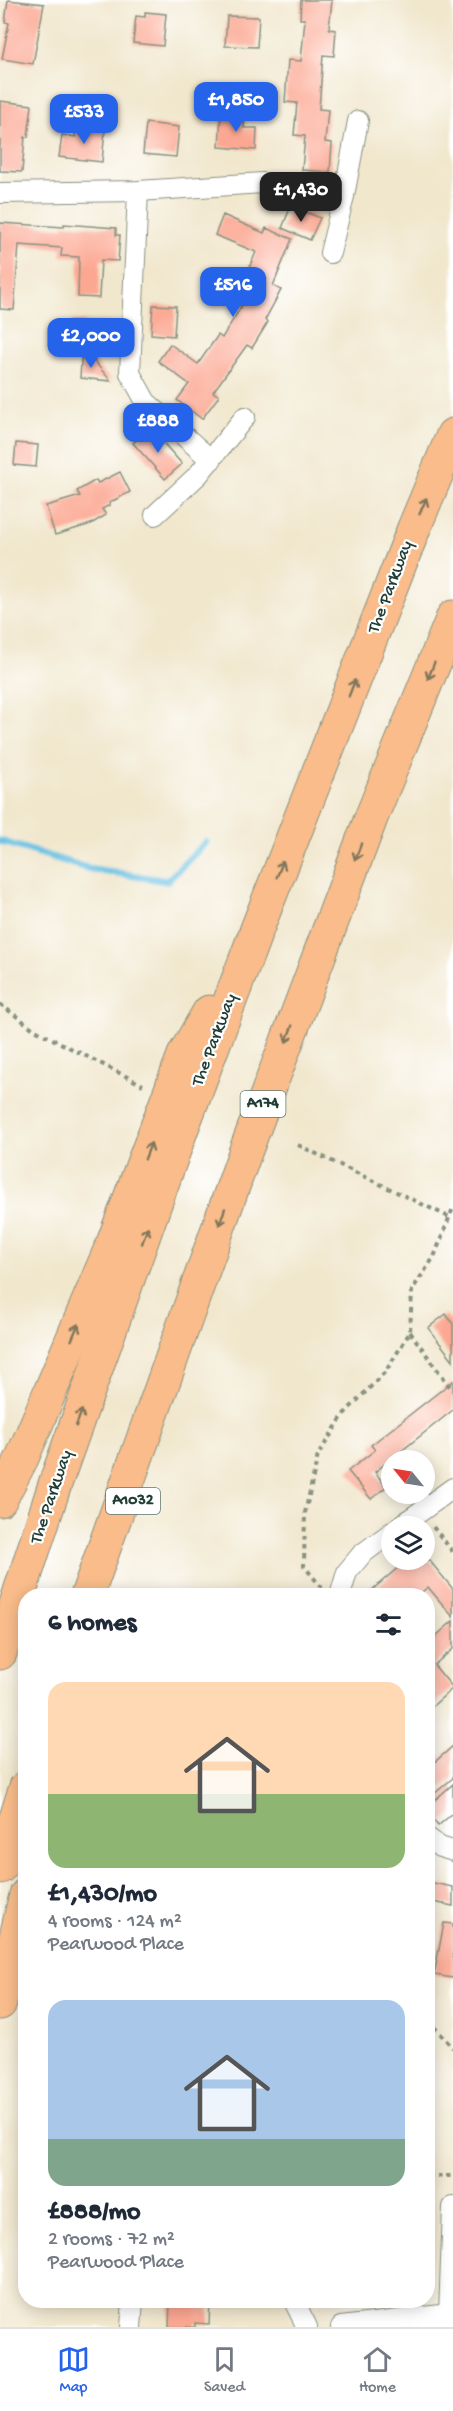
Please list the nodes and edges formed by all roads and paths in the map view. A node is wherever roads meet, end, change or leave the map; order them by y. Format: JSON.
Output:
{"nodes":[{"id":1,"x":358,"y":121,"type":"dead end"},
{"id":2,"x":138,"y":191,"type":"junction"},
{"id":3,"x":0,"y":193,"type":"edge"},
{"id":4,"x":344,"y":196,"type":"junction"},
{"id":5,"x":330,"y":252,"type":"dead end"},
{"id":6,"x":245,"y":417,"type":"dead end"},
{"id":7,"x":453,"y":435,"type":"edge"},
{"id":8,"x":211,"y":460,"type":"junction"},
{"id":9,"x":155,"y":514,"type":"dead end"},
{"id":10,"x":453,"y":617,"type":"edge"},
{"id":11,"x":259,"y":924,"type":"junction"},
{"id":12,"x":0,"y":1004,"type":"edge"},
{"id":13,"x":143,"y":1085,"type":"dead end"},
{"id":14,"x":298,"y":1145,"type":"dead end"},
{"id":15,"x":453,"y":1208,"type":"edge"},
{"id":16,"x":449,"y":1217,"type":"junction"},
{"id":17,"x":410,"y":1332,"type":"junction"},
{"id":18,"x":453,"y":1391,"type":"edge"},
{"id":19,"x":156,"y":1406,"type":"junction"},
{"id":20,"x":453,"y":1488,"type":"edge"},
{"id":21,"x":0,"y":1500,"type":"edge"},
{"id":22,"x":420,"y":1512,"type":"junction"},
{"id":23,"x":414,"y":1516,"type":"edge"},
{"id":24,"x":381,"y":1540,"type":"edge"},
{"id":25,"x":453,"y":1552,"type":"edge"},
{"id":26,"x":22,"y":1588,"type":"edge"},
{"id":27,"x":90,"y":1588,"type":"edge"},
{"id":28,"x":113,"y":1588,"type":"edge"},
{"id":29,"x":322,"y":1588,"type":"edge"},
{"id":30,"x":343,"y":1588,"type":"edge"},
{"id":31,"x":18,"y":1599,"type":"edge"},
{"id":32,"x":0,"y":1653,"type":"edge"},
{"id":33,"x":18,"y":1811,"type":"edge"},
{"id":34,"x":435,"y":1843,"type":"edge"},
{"id":35,"x":453,"y":1851,"type":"edge"},
{"id":36,"x":0,"y":1867,"type":"edge"},
{"id":37,"x":18,"y":1928,"type":"edge"},
{"id":38,"x":0,"y":2002,"type":"edge"},
{"id":39,"x":435,"y":2028,"type":"edge"},
{"id":40,"x":453,"y":2048,"type":"edge"},
{"id":41,"x":435,"y":2176,"type":"edge"},
{"id":42,"x":453,"y":2176,"type":"edge"},
{"id":43,"x":453,"y":2207,"type":"edge"},
{"id":44,"x":132,"y":2308,"type":"edge"},
{"id":45,"x":298,"y":2308,"type":"edge"},
{"id":46,"x":451,"y":2321,"type":"edge"},
{"id":47,"x":131,"y":2327,"type":"edge"},
{"id":48,"x":308,"y":2327,"type":"edge"},
{"id":49,"x":341,"y":2327,"type":"edge"}],
"edges":[{"from":1,"to":4,"type":"street"},
{"from":2,"to":3,"type":"street"},
{"from":2,"to":4,"type":"street"},
{"from":2,"to":8,"type":"street"},
{"from":4,"to":5,"type":"street"},
{"from":6,"to":8,"type":"street"},
{"from":11,"to":7,"type":"highway","name":"The Parkway","one_way":true},
{"from":8,"to":9,"type":"street"},
{"from":10,"to":19,"type":"highway","number":"A174","one_way":true},
{"from":21,"to":11,"type":"highway","one_way":true},
{"from":26,"to":11,"type":"highway","name":"The Parkway","one_way":true},
{"from":12,"to":13,"type":"path"},
{"from":14,"to":16,"type":"path"},
{"from":15,"to":16,"type":"path"},
{"from":16,"to":17,"type":"path"},
{"from":17,"to":18,"type":"path"},
{"from":17,"to":29,"type":"path"},
{"from":19,"to":27,"type":"highway","number":"A174"},
{"from":19,"to":28,"type":"highway","number":"A1032"},
{"from":20,"to":22,"type":"street"},
{"from":22,"to":23,"type":"street"},
{"from":22,"to":25,"type":"path"},
{"from":24,"to":30,"type":"street"},
{"from":32,"to":31,"type":"highway","name":"The Parkway","one_way":true},
{"from":33,"to":36,"type":"highway"},
{"from":34,"to":35,"type":"street"},
{"from":37,"to":38,"type":"highway"},
{"from":39,"to":40,"type":"path"},
{"from":41,"to":42,"type":"path"},
{"from":43,"to":46,"type":"street"},
{"from":44,"to":47,"type":"street"},
{"from":45,"to":48,"type":"street"},
{"from":46,"to":49,"type":"street"}]}
